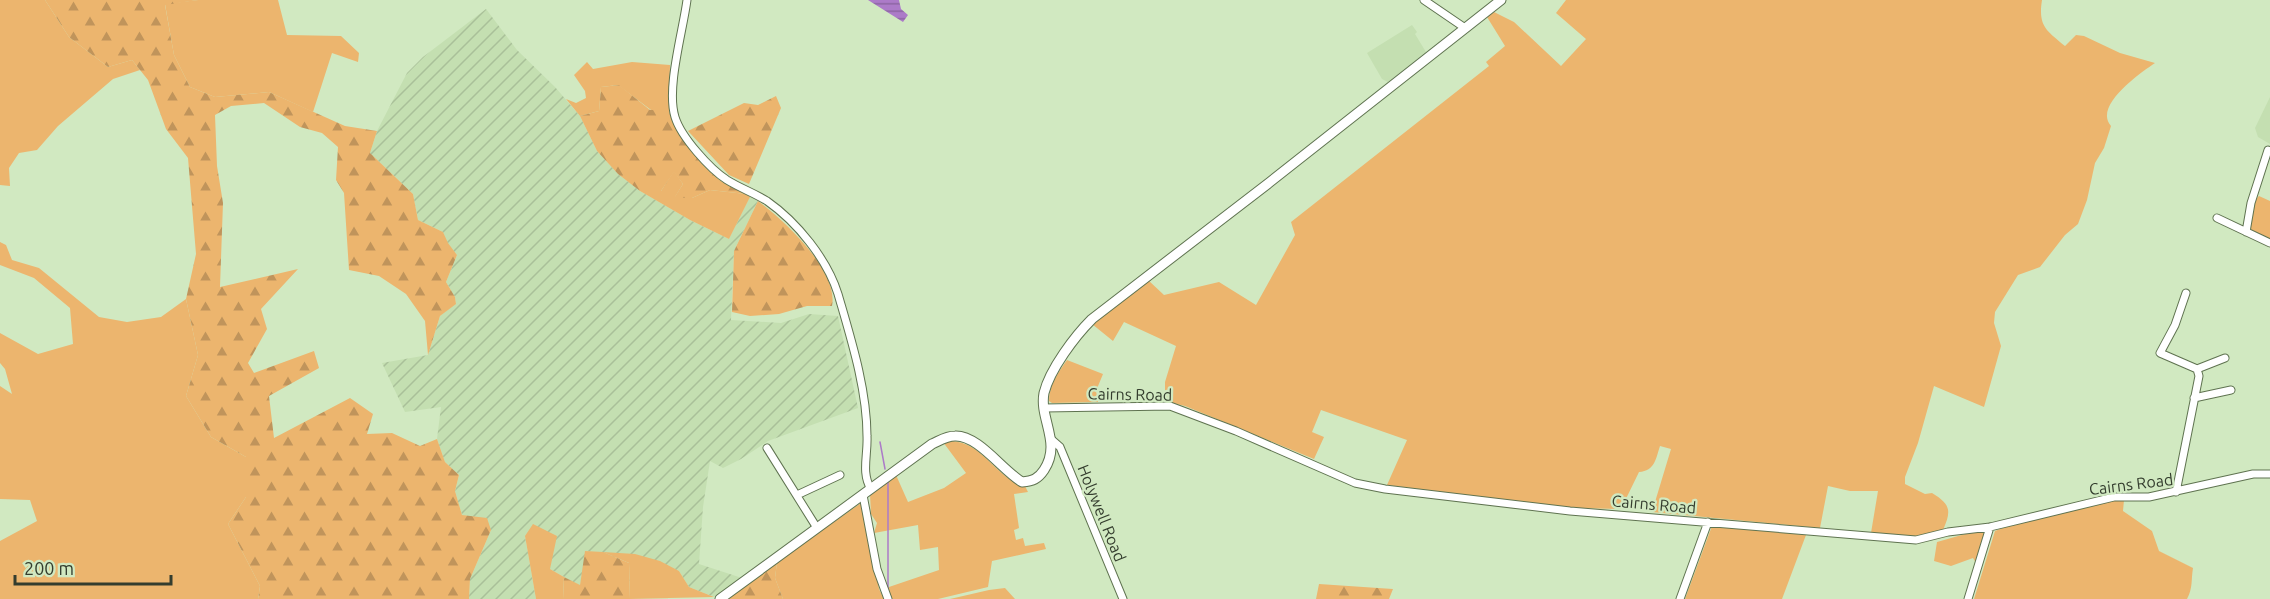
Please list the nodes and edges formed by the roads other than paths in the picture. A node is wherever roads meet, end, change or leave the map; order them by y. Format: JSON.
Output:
{"nodes":[{"id":1,"x":687,"y":0,"type":"edge"},
{"id":2,"x":1425,"y":0,"type":"edge"},
{"id":3,"x":1501,"y":0,"type":"edge"},
{"id":4,"x":1465,"y":28,"type":"junction"},
{"id":5,"x":2268,"y":150,"type":"dead end"},
{"id":6,"x":2217,"y":218,"type":"dead end"},
{"id":7,"x":2246,"y":232,"type":"junction"},
{"id":8,"x":2270,"y":243,"type":"edge"},
{"id":9,"x":2186,"y":293,"type":"dead end"},
{"id":10,"x":2225,"y":358,"type":"dead end"},
{"id":11,"x":2197,"y":369,"type":"junction"},
{"id":12,"x":2231,"y":390,"type":"dead end"},
{"id":13,"x":2194,"y":398,"type":"junction"},
{"id":14,"x":1044,"y":408,"type":"junction"},
{"id":15,"x":1052,"y":440,"type":"junction"},
{"id":16,"x":767,"y":448,"type":"dead end"},
{"id":17,"x":2270,"y":474,"type":"edge"},
{"id":18,"x":840,"y":475,"type":"dead end"},
{"id":19,"x":867,"y":492,"type":"junction"},
{"id":20,"x":2176,"y":492,"type":"junction"},
{"id":21,"x":797,"y":495,"type":"junction"},
{"id":22,"x":1708,"y":522,"type":"junction"},
{"id":23,"x":1990,"y":527,"type":"junction"},
{"id":24,"x":817,"y":528,"type":"junction"},
{"id":25,"x":720,"y":599,"type":"edge"},
{"id":26,"x":888,"y":599,"type":"edge"},
{"id":27,"x":1123,"y":599,"type":"edge"},
{"id":28,"x":1680,"y":599,"type":"edge"},
{"id":29,"x":1968,"y":599,"type":"edge"}],
"edges":[{"from":1,"to":19,"type":"street"},
{"from":2,"to":4,"type":"street"},
{"from":3,"to":4,"type":"main road"},
{"from":4,"to":14,"type":"main road"},
{"from":5,"to":7,"type":"street"},
{"from":6,"to":7,"type":"street"},
{"from":7,"to":8,"type":"street"},
{"from":9,"to":11,"type":"street"},
{"from":10,"to":11,"type":"street"},
{"from":11,"to":13,"type":"street"},
{"from":12,"to":13,"type":"street"},
{"from":13,"to":20,"type":"street"},
{"from":14,"to":15,"type":"main road"},
{"from":14,"to":22,"type":"street","name":"Cairns Road"},
{"from":15,"to":19,"type":"main road"},
{"from":15,"to":27,"type":"street","name":"Holywell Road"},
{"from":16,"to":21,"type":"street"},
{"from":17,"to":20,"type":"street","name":"Cairns Road"},
{"from":18,"to":21,"type":"street"},
{"from":19,"to":24,"type":"main road"},
{"from":19,"to":26,"type":"street"},
{"from":20,"to":23,"type":"street","name":"Cairns Road"},
{"from":21,"to":24,"type":"street"},
{"from":22,"to":23,"type":"street","name":"Cairns Road"},
{"from":22,"to":28,"type":"street"},
{"from":23,"to":29,"type":"street"},
{"from":24,"to":25,"type":"main road"}]}
